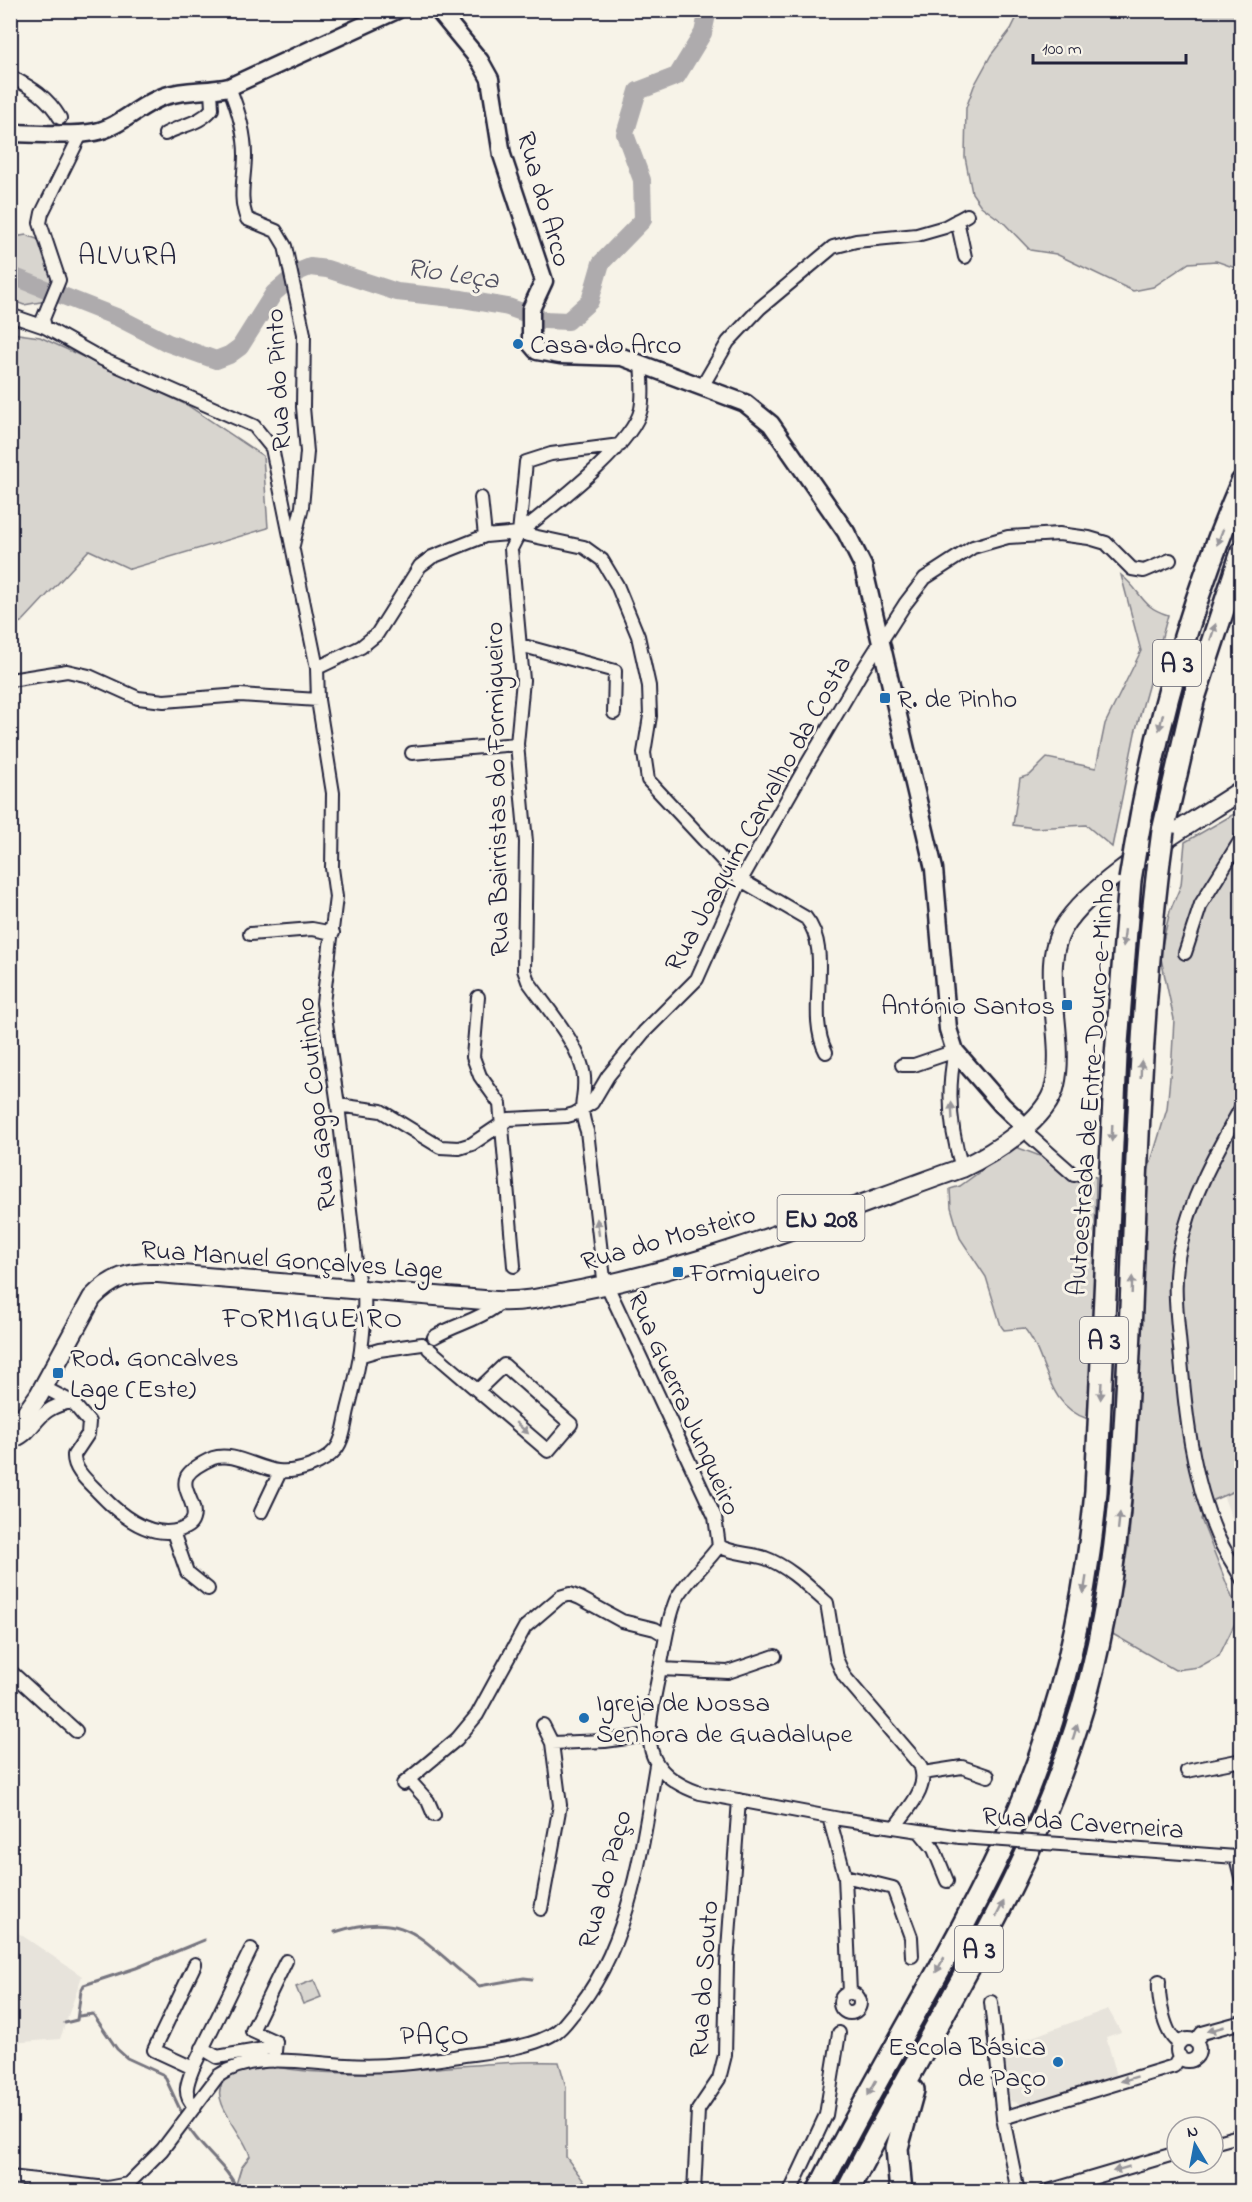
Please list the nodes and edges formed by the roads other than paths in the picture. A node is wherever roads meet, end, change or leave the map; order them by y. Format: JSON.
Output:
{"nodes":[{"id":1,"x":397,"y":10,"type":"edge"},
{"id":2,"x":438,"y":10,"type":"edge"},
{"id":3,"x":10,"y":76,"type":"edge"},
{"id":4,"x":229,"y":87,"type":"junction"},
{"id":5,"x":211,"y":92,"type":"junction"},
{"id":6,"x":60,"y":118,"type":"dead end"},
{"id":7,"x":82,"y":132,"type":"junction"},
{"id":8,"x":10,"y":133,"type":"edge"},
{"id":9,"x":165,"y":134,"type":"dead end"},
{"id":10,"x":965,"y":256,"type":"dead end"},
{"id":11,"x":10,"y":315,"type":"edge"},
{"id":12,"x":45,"y":327,"type":"junction"},
{"id":13,"x":641,"y":363,"type":"junction"},
{"id":14,"x":703,"y":385,"type":"junction"},
{"id":15,"x":620,"y":445,"type":"junction"},
{"id":16,"x":1242,"y":482,"type":"edge"},
{"id":17,"x":481,"y":498,"type":"dead end"},
{"id":18,"x":519,"y":533,"type":"junction"},
{"id":19,"x":485,"y":536,"type":"junction"},
{"id":20,"x":292,"y":552,"type":"junction"},
{"id":21,"x":1242,"y":552,"type":"edge"},
{"id":22,"x":1170,"y":560,"type":"dead end"},
{"id":23,"x":881,"y":644,"type":"junction"},
{"id":24,"x":520,"y":645,"type":"junction"},
{"id":25,"x":317,"y":668,"type":"junction"},
{"id":26,"x":10,"y":680,"type":"edge"},
{"id":27,"x":318,"y":700,"type":"junction"},
{"id":28,"x":614,"y":712,"type":"dead end"},
{"id":29,"x":517,"y":744,"type":"junction"},
{"id":30,"x":412,"y":753,"type":"dead end"},
{"id":31,"x":1242,"y":790,"type":"edge"},
{"id":32,"x":1242,"y":838,"type":"edge"},
{"id":33,"x":741,"y":880,"type":"junction"},
{"id":34,"x":333,"y":933,"type":"junction"},
{"id":35,"x":250,"y":934,"type":"dead end"},
{"id":36,"x":1185,"y":954,"type":"dead end"},
{"id":37,"x":478,"y":997,"type":"dead end"},
{"id":38,"x":955,"y":1051,"type":"junction"},
{"id":39,"x":826,"y":1052,"type":"dead end"},
{"id":40,"x":902,"y":1065,"type":"dead end"},
{"id":41,"x":338,"y":1105,"type":"junction"},
{"id":42,"x":1242,"y":1106,"type":"edge"},
{"id":43,"x":580,"y":1112,"type":"junction"},
{"id":44,"x":501,"y":1123,"type":"junction"},
{"id":45,"x":1024,"y":1126,"type":"junction"},
{"id":46,"x":962,"y":1168,"type":"junction"},
{"id":47,"x":1074,"y":1175,"type":"dead end"},
{"id":48,"x":514,"y":1266,"type":"dead end"},
{"id":49,"x":607,"y":1285,"type":"junction"},
{"id":50,"x":362,"y":1290,"type":"junction"},
{"id":51,"x":473,"y":1300,"type":"junction"},
{"id":52,"x":496,"y":1301,"type":"junction"},
{"id":53,"x":464,"y":1323,"type":"junction"},
{"id":54,"x":426,"y":1346,"type":"junction"},
{"id":55,"x":363,"y":1355,"type":"junction"},
{"id":56,"x":43,"y":1387,"type":"junction"},
{"id":57,"x":478,"y":1390,"type":"junction"},
{"id":58,"x":72,"y":1402,"type":"junction"},
{"id":59,"x":10,"y":1436,"type":"edge"},
{"id":60,"x":10,"y":1442,"type":"edge"},
{"id":61,"x":280,"y":1472,"type":"junction"},
{"id":62,"x":261,"y":1512,"type":"dead end"},
{"id":63,"x":173,"y":1532,"type":"junction"},
{"id":64,"x":719,"y":1546,"type":"junction"},
{"id":65,"x":1242,"y":1579,"type":"edge"},
{"id":66,"x":208,"y":1589,"type":"dead end"},
{"id":67,"x":665,"y":1635,"type":"junction"},
{"id":68,"x":775,"y":1656,"type":"dead end"},
{"id":69,"x":660,"y":1669,"type":"junction"},
{"id":70,"x":10,"y":1671,"type":"edge"},
{"id":71,"x":543,"y":1725,"type":"dead end"},
{"id":72,"x":76,"y":1731,"type":"dead end"},
{"id":73,"x":649,"y":1735,"type":"junction"},
{"id":74,"x":552,"y":1743,"type":"junction"},
{"id":75,"x":1242,"y":1760,"type":"edge"},
{"id":76,"x":656,"y":1765,"type":"junction"},
{"id":77,"x":1187,"y":1771,"type":"dead end"},
{"id":78,"x":923,"y":1773,"type":"junction"},
{"id":79,"x":988,"y":1776,"type":"dead end"},
{"id":80,"x":739,"y":1800,"type":"junction"},
{"id":81,"x":434,"y":1815,"type":"dead end"},
{"id":82,"x":829,"y":1817,"type":"junction"},
{"id":83,"x":896,"y":1827,"type":"junction"},
{"id":84,"x":921,"y":1832,"type":"junction"},
{"id":85,"x":1239,"y":1857,"type":"edge"},
{"id":86,"x":845,"y":1876,"type":"junction"},
{"id":87,"x":947,"y":1881,"type":"dead end"},
{"id":88,"x":1242,"y":1881,"type":"edge"},
{"id":89,"x":541,"y":1909,"type":"dead end"},
{"id":90,"x":250,"y":1949,"type":"dead end"},
{"id":91,"x":912,"y":1956,"type":"dead end"},
{"id":92,"x":286,"y":1961,"type":"dead end"},
{"id":93,"x":195,"y":1964,"type":"dead end"},
{"id":94,"x":1159,"y":1981,"type":"dead end"},
{"id":95,"x":850,"y":1993,"type":"dead end"},
{"id":96,"x":991,"y":2002,"type":"dead end"},
{"id":97,"x":1242,"y":2022,"type":"edge"},
{"id":98,"x":839,"y":2033,"type":"dead end"},
{"id":99,"x":932,"y":2034,"type":"junction"},
{"id":100,"x":1195,"y":2042,"type":"junction"},
{"id":101,"x":1180,"y":2043,"type":"junction"},
{"id":102,"x":202,"y":2048,"type":"junction"},
{"id":103,"x":275,"y":2048,"type":"junction"},
{"id":104,"x":1180,"y":2056,"type":"junction"},
{"id":105,"x":274,"y":2061,"type":"junction"},
{"id":106,"x":193,"y":2068,"type":"junction"},
{"id":107,"x":191,"y":2111,"type":"junction"},
{"id":108,"x":1003,"y":2118,"type":"junction"},
{"id":109,"x":1242,"y":2135,"type":"edge"},
{"id":110,"x":1225,"y":2140,"type":"edge"},
{"id":111,"x":1165,"y":2157,"type":"edge"},
{"id":112,"x":10,"y":2177,"type":"edge"},
{"id":113,"x":694,"y":2192,"type":"edge"},
{"id":114,"x":790,"y":2192,"type":"edge"},
{"id":115,"x":818,"y":2192,"type":"edge"},
{"id":116,"x":847,"y":2192,"type":"edge"},
{"id":117,"x":901,"y":2192,"type":"edge"},
{"id":118,"x":1018,"y":2192,"type":"edge"},
{"id":119,"x":1045,"y":2192,"type":"edge"}],
"edges":[{"from":1,"to":4,"type":"street"},
{"from":2,"to":13,"type":"street","name":"Rua do Arco"},
{"from":3,"to":6,"type":"street"},
{"from":4,"to":5,"type":"street"},
{"from":4,"to":20,"type":"street","name":"Rua do Pinto"},
{"from":5,"to":7,"type":"street"},
{"from":5,"to":9,"type":"street"},
{"from":7,"to":8,"type":"street"},
{"from":7,"to":12,"type":"street"},
{"from":10,"to":14,"type":"street"},
{"from":11,"to":12,"type":"street","name":"Rua Gago Coutinho"},
{"from":12,"to":20,"type":"street","name":"Rua Gago Coutinho"},
{"from":13,"to":14,"type":"street","name":"Rua do Arco"},
{"from":13,"to":15,"type":"street"},
{"from":14,"to":23,"type":"street","name":"Rua do Arco"},
{"from":15,"to":18,"type":"street"},
{"from":15,"to":18,"type":"street","name":"Rua Bairristas do Formigueiro"},
{"from":16,"to":115,"type":"highway","name":"Autoestrada de Entre-Douro-e-Minho","number":"A 3","one_way":true,"bridge":true},
{"from":17,"to":19,"type":"street"},
{"from":18,"to":19,"type":"street"},
{"from":18,"to":24,"type":"street","name":"Rua Bairristas do Formigueiro"},
{"from":18,"to":33,"type":"street"},
{"from":19,"to":25,"type":"street"},
{"from":20,"to":25,"type":"street","name":"Rua Gago Coutinho"},
{"from":99,"to":21,"type":"highway","name":"Autoestrada de Entre-Douro-e-Minho","number":"A 3","one_way":true,"bridge":true},
{"from":22,"to":23,"type":"street","name":"Rua Joaquim Carvalho da Costa"},
{"from":23,"to":33,"type":"street","name":"Rua Joaquim Carvalho da Costa"},
{"from":23,"to":38,"type":"street","name":"Rua do Arco"},
{"from":24,"to":28,"type":"street"},
{"from":24,"to":29,"type":"street","name":"Rua Bairristas do Formigueiro"},
{"from":25,"to":27,"type":"street","name":"Rua Gago Coutinho"},
{"from":26,"to":27,"type":"street"},
{"from":27,"to":34,"type":"street","name":"Rua Gago Coutinho"},
{"from":29,"to":30,"type":"street"},
{"from":29,"to":43,"type":"street","name":"Rua Bairristas do Formigueiro"},
{"from":31,"to":45,"type":"main road","name":"Rua do Mosteiro","number":"EN 208"},
{"from":32,"to":36,"type":"street"},
{"from":33,"to":39,"type":"street"},
{"from":33,"to":43,"type":"street","name":"Rua Joaquim Carvalho da Costa"},
{"from":34,"to":35,"type":"street"},
{"from":34,"to":41,"type":"street","name":"Rua Gago Coutinho"},
{"from":37,"to":44,"type":"street"},
{"from":38,"to":40,"type":"street"},
{"from":38,"to":45,"type":"street"},
{"from":46,"to":38,"type":"street","one_way":true},
{"from":41,"to":44,"type":"street"},
{"from":41,"to":50,"type":"street","name":"Rua Gago Coutinho"},
{"from":42,"to":65,"type":"street"},
{"from":43,"to":44,"type":"street"},
{"from":49,"to":43,"type":"street","name":"Rua Bairristas do Formigueiro","one_way":true},
{"from":44,"to":48,"type":"street"},
{"from":45,"to":46,"type":"main road","name":"Rua do Mosteiro","number":"EN 208"},
{"from":45,"to":47,"type":"street"},
{"from":46,"to":49,"type":"main road","name":"Rua do Mosteiro","number":"EN 208"},
{"from":49,"to":52,"type":"main road","name":"Rua do Mosteiro","number":"EN 208"},
{"from":49,"to":64,"type":"street","name":"Rua Guerra Junqueiro"},
{"from":50,"to":51,"type":"main road","name":"Rua Manuel Gonçalves Lage","number":"EN 208"},
{"from":50,"to":55,"type":"street","name":"Rua Gago Coutinho"},
{"from":50,"to":56,"type":"main road","name":"Rua Manuel Gonçalves Lage","number":"EN 208"},
{"from":51,"to":52,"type":"main road","name":"Rua do Mosteiro","number":"EN 208"},
{"from":51,"to":53,"type":"street"},
{"from":52,"to":53,"type":"street"},
{"from":53,"to":54,"type":"street"},
{"from":54,"to":55,"type":"street"},
{"from":54,"to":57,"type":"street"},
{"from":55,"to":61,"type":"street","name":"Rua Gago Coutinho"},
{"from":56,"to":58,"type":"street"},
{"from":56,"to":59,"type":"main road","name":"Rua Manuel Gonçalves Lage","number":"EN 208"},
{"from":57,"to":57,"type":"street","one_way":true},
{"from":58,"to":60,"type":"street"},
{"from":58,"to":63,"type":"street"},
{"from":61,"to":62,"type":"street"},
{"from":61,"to":63,"type":"street"},
{"from":63,"to":66,"type":"street"},
{"from":64,"to":67,"type":"street","name":"Rua Guerra Junqueiro"},
{"from":64,"to":78,"type":"street"},
{"from":67,"to":69,"type":"street","name":"Rua Guerra Junqueiro"},
{"from":67,"to":81,"type":"street"},
{"from":68,"to":69,"type":"street"},
{"from":69,"to":73,"type":"street","name":"Rua Guerra Junqueiro"},
{"from":70,"to":72,"type":"street"},
{"from":71,"to":74,"type":"street"},
{"from":73,"to":74,"type":"street"},
{"from":73,"to":76,"type":"street","name":"Rua Guerra Junqueiro"},
{"from":74,"to":89,"type":"street"},
{"from":75,"to":77,"type":"street"},
{"from":76,"to":80,"type":"street"},
{"from":76,"to":105,"type":"street","name":"Rua do Paço"},
{"from":78,"to":79,"type":"street"},
{"from":78,"to":83,"type":"street"},
{"from":80,"to":82,"type":"street"},
{"from":80,"to":113,"type":"street","name":"Rua do Souto"},
{"from":82,"to":83,"type":"street"},
{"from":82,"to":86,"type":"street"},
{"from":83,"to":84,"type":"street"},
{"from":84,"to":85,"type":"street","name":"Rua da Caverneira","bridge":true},
{"from":84,"to":87,"type":"street"},
{"from":85,"to":88,"type":"street"},
{"from":86,"to":91,"type":"street"},
{"from":86,"to":95,"type":"street"},
{"from":90,"to":102,"type":"street"},
{"from":92,"to":103,"type":"street"},
{"from":93,"to":106,"type":"street"},
{"from":94,"to":101,"type":"street"},
{"from":96,"to":108,"type":"street"},
{"from":97,"to":100,"type":"street","one_way":true},
{"from":98,"to":114,"type":"street"},
{"from":99,"to":116,"type":"highway","name":"Autoestrada de Entre-Douro-e-Minho","number":"A 3"},
{"from":99,"to":117,"type":"highway"},
{"from":100,"to":101,"type":"street"},
{"from":100,"to":104,"type":"street"},
{"from":101,"to":104,"type":"street"},
{"from":102,"to":103,"type":"street"},
{"from":102,"to":106,"type":"street"},
{"from":103,"to":105,"type":"street"},
{"from":104,"to":108,"type":"street","one_way":true},
{"from":105,"to":107,"type":"street","name":"Rua do Paço"},
{"from":106,"to":107,"type":"street"},
{"from":107,"to":112,"type":"street","name":"Rua do Paço"},
{"from":108,"to":118,"type":"street"},
{"from":109,"to":110,"type":"street"},
{"from":111,"to":119,"type":"street","one_way":true}]}
